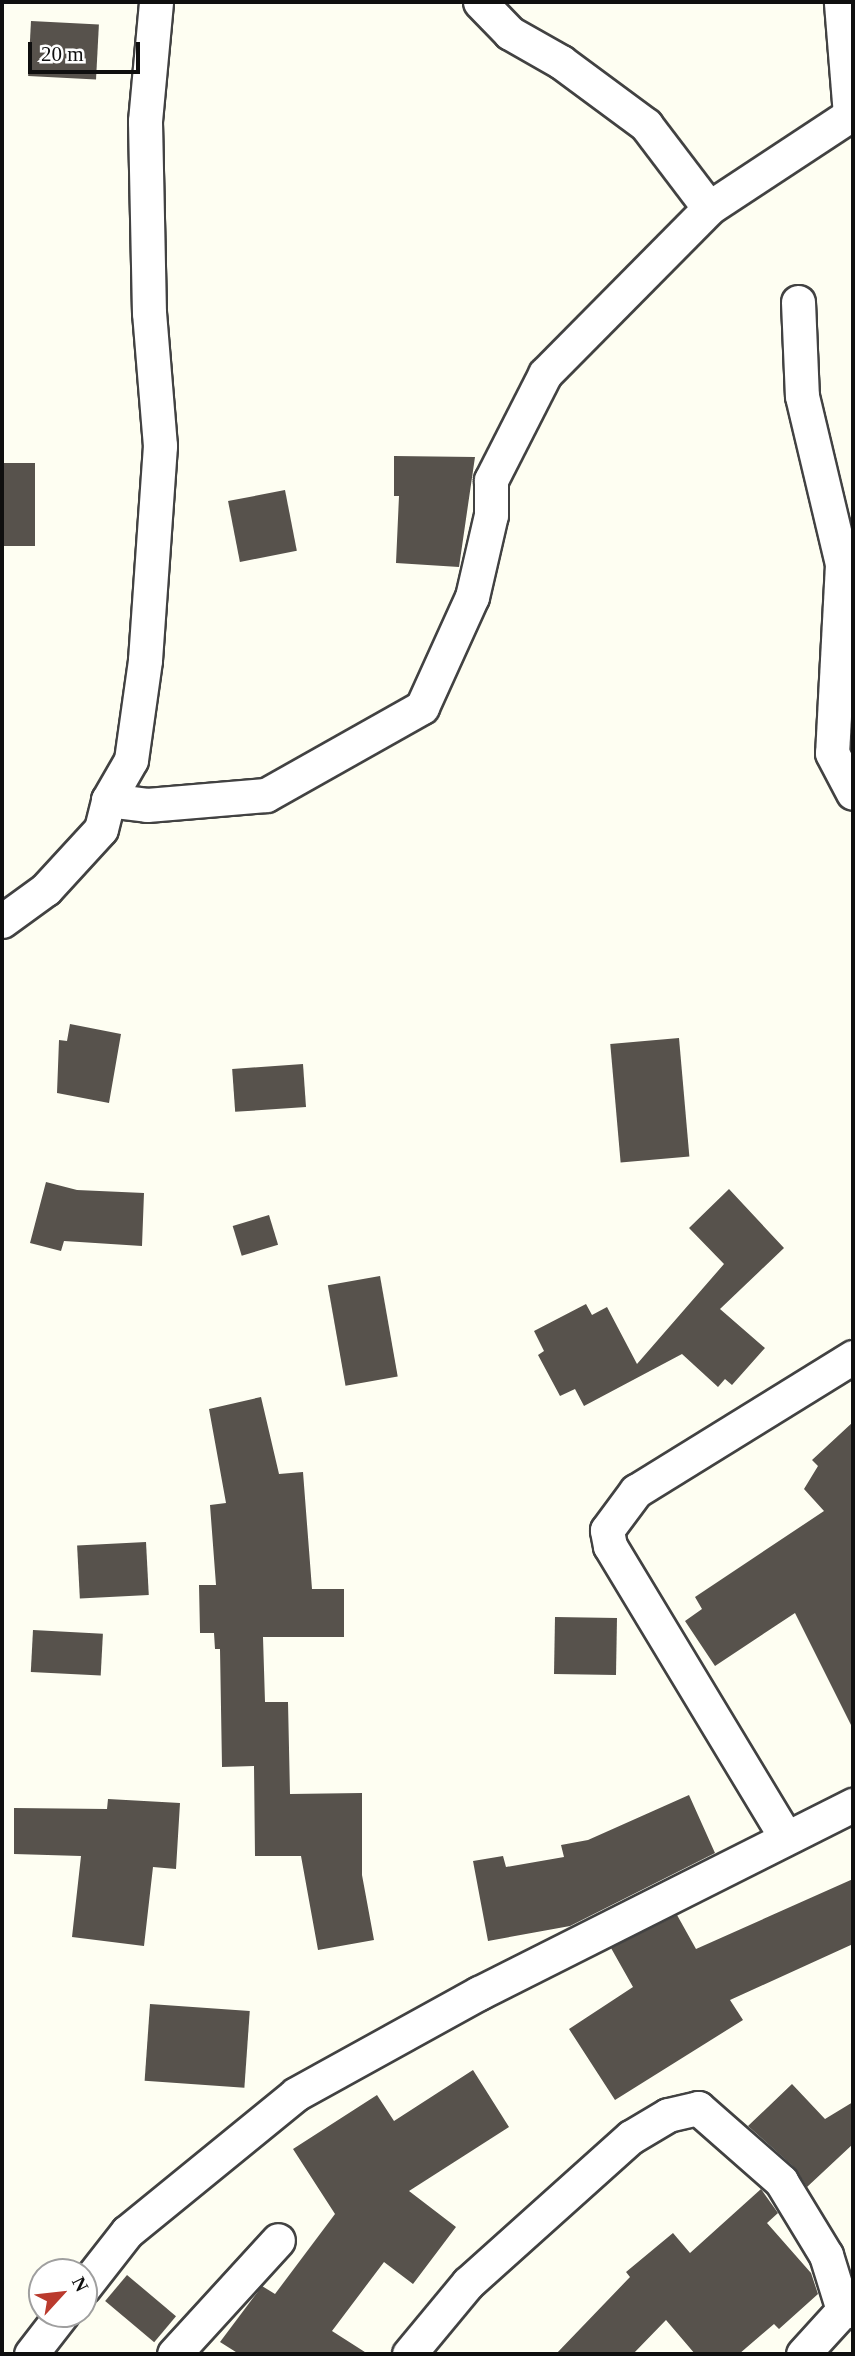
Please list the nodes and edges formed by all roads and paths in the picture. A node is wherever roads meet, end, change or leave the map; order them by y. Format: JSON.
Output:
{"nodes":[{"id":1,"x":156,"y":2,"type":"edge"},
{"id":2,"x":480,"y":2,"type":"edge"},
{"id":3,"x":841,"y":2,"type":"edge"},
{"id":4,"x":852,"y":115,"type":"edge"},
{"id":5,"x":709,"y":208,"type":"junction"},
{"id":6,"x":798,"y":302,"type":"dead end"},
{"id":7,"x":853,"y":793,"type":"edge"},
{"id":8,"x":108,"y":800,"type":"junction"},
{"id":9,"x":2,"y":921,"type":"edge"},
{"id":10,"x":853,"y":1357,"type":"edge"},
{"id":11,"x":853,"y":1805,"type":"edge"},
{"id":12,"x":785,"y":1836,"type":"junction"},
{"id":13,"x":278,"y":2240,"type":"dead end"},
{"id":14,"x":98,"y":2269,"type":"edge"},
{"id":15,"x":848,"y":2311,"type":"edge"},
{"id":16,"x":51,"y":2328,"type":"edge"},
{"id":17,"x":31,"y":2354,"type":"edge"},
{"id":18,"x":174,"y":2354,"type":"edge"},
{"id":19,"x":409,"y":2354,"type":"edge"},
{"id":20,"x":803,"y":2354,"type":"edge"}],
"edges":[{"from":1,"to":8,"type":"street"},
{"from":2,"to":5,"type":"street"},
{"from":3,"to":4,"type":"street"},
{"from":4,"to":5,"type":"street"},
{"from":5,"to":8,"type":"street"},
{"from":6,"to":7,"type":"street"},
{"from":8,"to":9,"type":"street"},
{"from":10,"to":12,"type":"street"},
{"from":11,"to":12,"type":"street"},
{"from":12,"to":14,"type":"street"},
{"from":13,"to":18,"type":"street"},
{"from":15,"to":19,"type":"street"},
{"from":15,"to":20,"type":"street"},
{"from":16,"to":17,"type":"street"}]}
